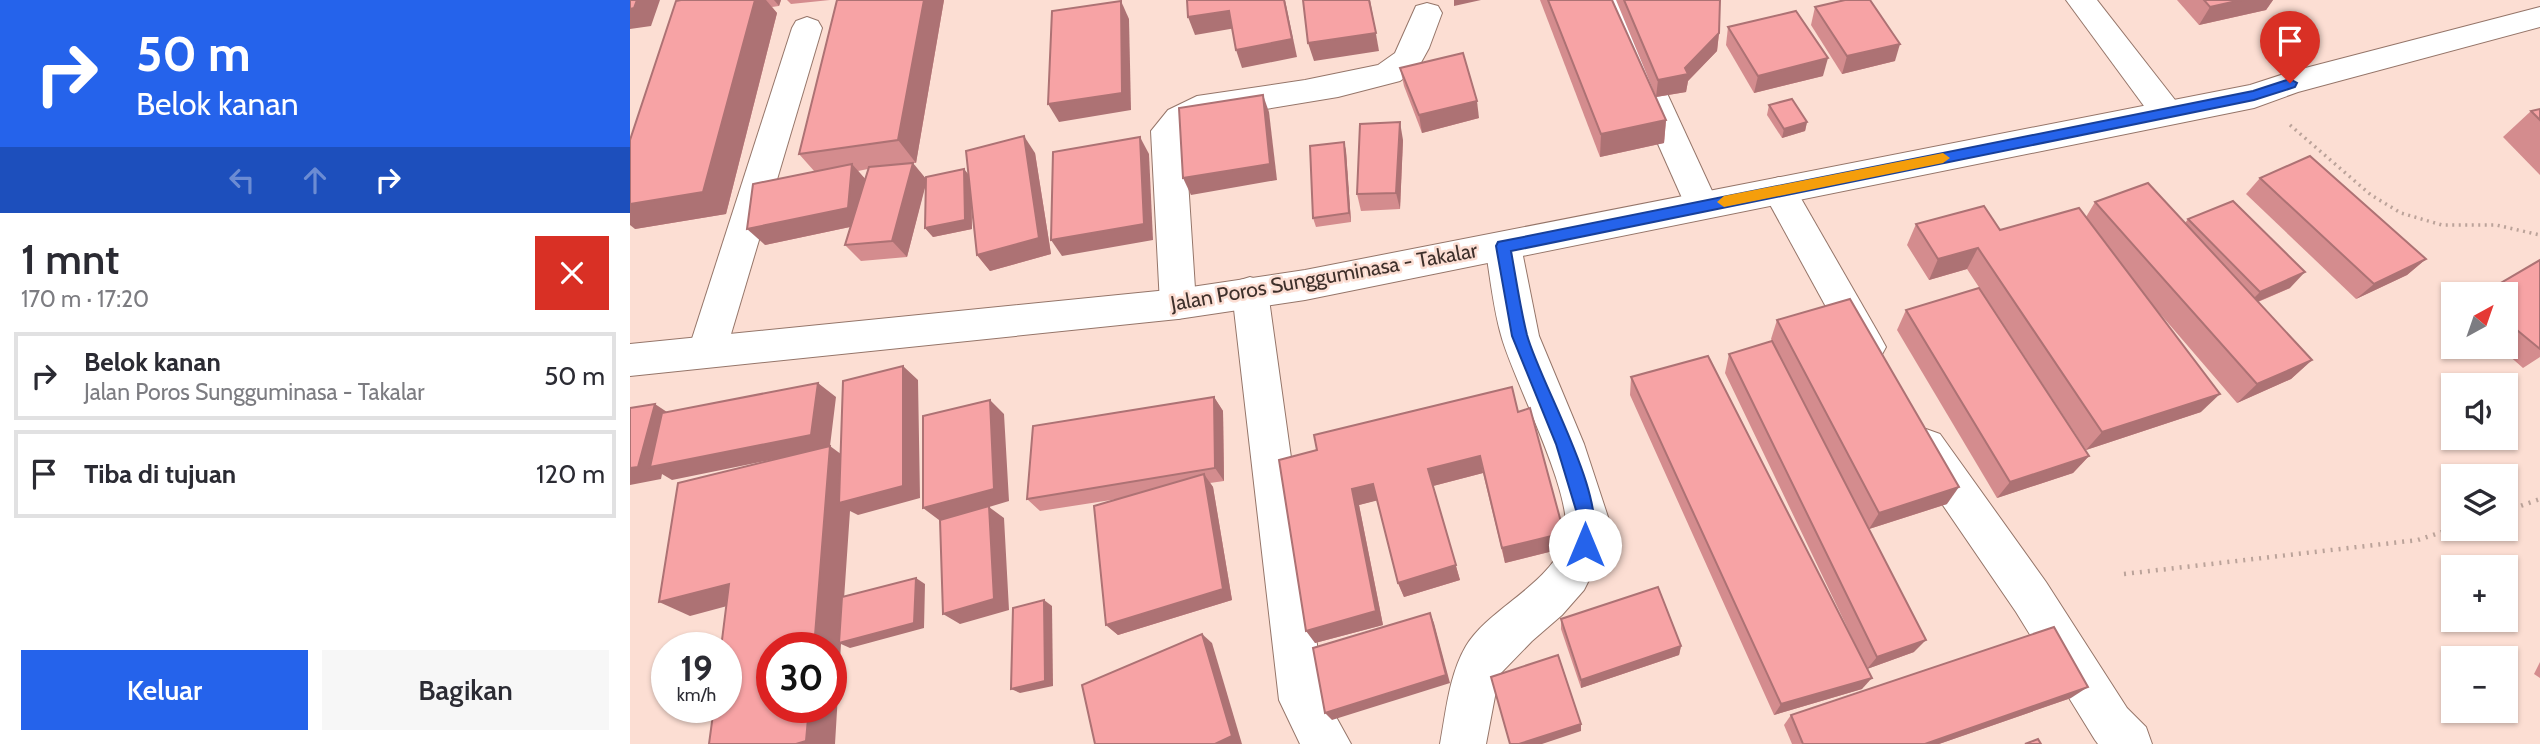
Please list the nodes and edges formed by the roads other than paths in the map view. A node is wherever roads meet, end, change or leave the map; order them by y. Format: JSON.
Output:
{"nodes":[{"id":1,"x":1609,"y":0,"type":"edge"},
{"id":2,"x":2081,"y":0,"type":"edge"},
{"id":3,"x":1427,"y":13,"type":"dead end"},
{"id":4,"x":2540,"y":17,"type":"edge"},
{"id":5,"x":807,"y":28,"type":"dead end"},
{"id":6,"x":2167,"y":113,"type":"junction"},
{"id":7,"x":1779,"y":190,"type":"junction"},
{"id":8,"x":1702,"y":206,"type":"junction"},
{"id":9,"x":1503,"y":246,"type":"junction"},
{"id":10,"x":1250,"y":292,"type":"junction"},
{"id":11,"x":1178,"y":304,"type":"junction"},
{"id":12,"x":707,"y":351,"type":"junction"},
{"id":13,"x":630,"y":360,"type":"edge"},
{"id":14,"x":1886,"y":383,"type":"edge"},
{"id":15,"x":1907,"y":419,"type":"edge"},
{"id":16,"x":1328,"y":744,"type":"edge"},
{"id":17,"x":1463,"y":744,"type":"edge"},
{"id":18,"x":2129,"y":744,"type":"edge"}],
"edges":[{"from":1,"to":8,"type":"main road"},
{"from":2,"to":6,"type":"main road"},
{"from":3,"to":11,"type":"main road"},
{"from":4,"to":6,"type":"main road","name":"Jalan Poros Sungguminasa - Takalar"},
{"from":5,"to":12,"type":"main road"},
{"from":6,"to":7,"type":"main road","name":"Jalan Poros Sungguminasa - Takalar"},
{"from":7,"to":8,"type":"main road","name":"Jalan Poros Sungguminasa - Takalar"},
{"from":7,"to":14,"type":"main road"},
{"from":8,"to":9,"type":"main road","name":"Jalan Poros Sungguminasa - Takalar"},
{"from":9,"to":10,"type":"main road","name":"Jalan Poros Sungguminasa - Takalar"},
{"from":9,"to":17,"type":"main road"},
{"from":10,"to":11,"type":"main road","name":"Jalan Poros Sungguminasa - Takalar"},
{"from":10,"to":16,"type":"main road"},
{"from":11,"to":12,"type":"main road","name":"Jalan Poros Sungguminasa - Takalar"},
{"from":12,"to":13,"type":"main road","name":"Jalan Poros Sungguminasa - Takalar"},
{"from":15,"to":18,"type":"main road"}]}
